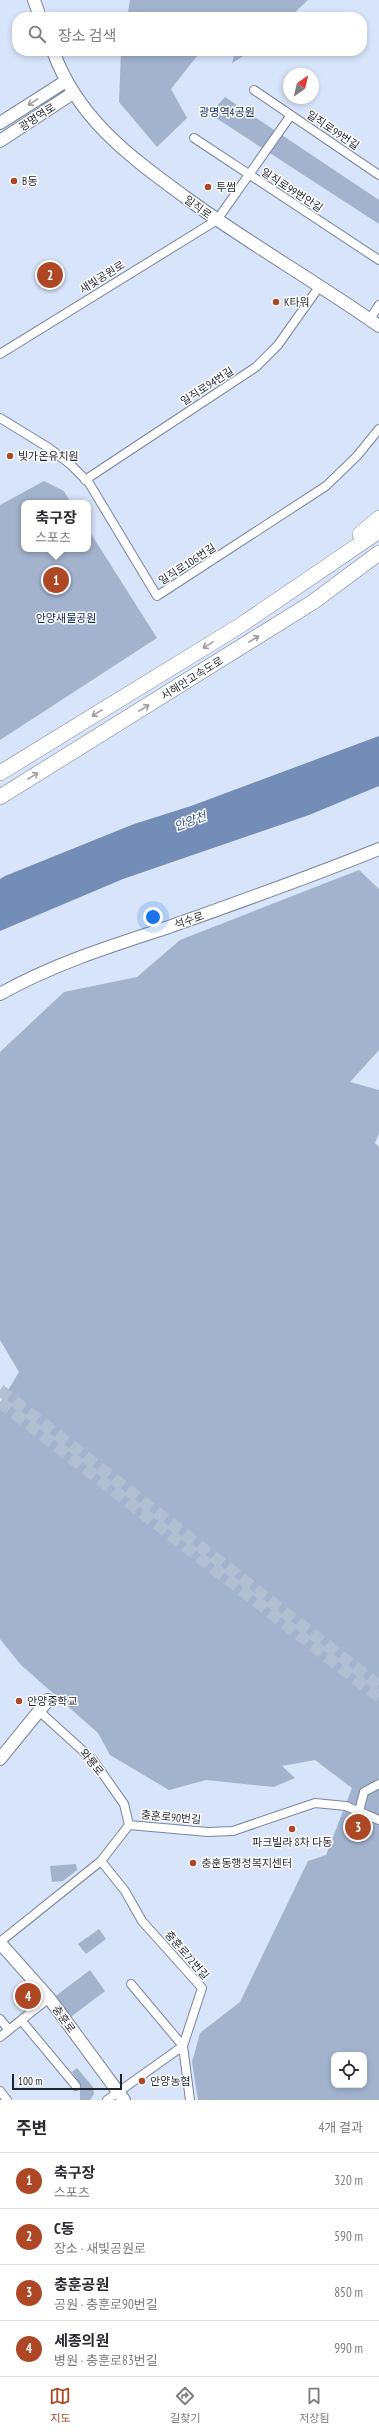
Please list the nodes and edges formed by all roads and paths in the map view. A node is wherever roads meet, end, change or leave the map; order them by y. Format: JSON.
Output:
{"nodes":[{"id":1,"x":34,"y":0,"type":"edge"},
{"id":2,"x":38,"y":12,"type":"edge"},
{"id":3,"x":55,"y":56,"type":"edge"},
{"id":4,"x":66,"y":81,"type":"junction"},
{"id":5,"x":254,"y":90,"type":"dead end"},
{"id":6,"x":73,"y":93,"type":"junction"},
{"id":7,"x":291,"y":115,"type":"junction"},
{"id":8,"x":0,"y":123,"type":"edge"},
{"id":9,"x":194,"y":138,"type":"dead end"},
{"id":10,"x":0,"y":141,"type":"edge"},
{"id":11,"x":250,"y":175,"type":"junction"},
{"id":12,"x":379,"y":175,"type":"edge"},
{"id":13,"x":217,"y":220,"type":"junction"},
{"id":14,"x":379,"y":260,"type":"edge"},
{"id":15,"x":319,"y":287,"type":"junction"},
{"id":16,"x":379,"y":304,"type":"edge"},
{"id":17,"x":374,"y":323,"type":"edge"},
{"id":18,"x":0,"y":354,"type":"edge"},
{"id":19,"x":0,"y":418,"type":"edge"},
{"id":20,"x":379,"y":429,"type":"edge"},
{"id":21,"x":85,"y":480,"type":"junction"},
{"id":22,"x":379,"y":518,"type":"edge"},
{"id":23,"x":379,"y":531,"type":"edge"},
{"id":24,"x":379,"y":553,"type":"edge"},
{"id":25,"x":379,"y":562,"type":"edge"},
{"id":26,"x":299,"y":585,"type":"junction"},
{"id":27,"x":313,"y":602,"type":"junction"},
{"id":28,"x":0,"y":772,"type":"edge"},
{"id":29,"x":0,"y":796,"type":"edge"},
{"id":30,"x":379,"y":849,"type":"edge"},
{"id":31,"x":0,"y":994,"type":"edge"},
{"id":32,"x":48,"y":1700,"type":"dead end"},
{"id":33,"x":39,"y":1711,"type":"junction"},
{"id":34,"x":0,"y":1759,"type":"edge"},
{"id":35,"x":379,"y":1784,"type":"edge"},
{"id":36,"x":359,"y":1811,"type":"junction"},
{"id":37,"x":379,"y":1820,"type":"edge"},
{"id":38,"x":129,"y":1825,"type":"junction"},
{"id":39,"x":102,"y":1861,"type":"junction"},
{"id":40,"x":0,"y":1942,"type":"edge"},
{"id":41,"x":131,"y":1984,"type":"dead end"},
{"id":42,"x":49,"y":1998,"type":"junction"},
{"id":43,"x":0,"y":2019,"type":"edge"},
{"id":44,"x":21,"y":2020,"type":"junction"},
{"id":45,"x":9,"y":2030,"type":"junction"},
{"id":46,"x":0,"y":2037,"type":"edge"},
{"id":47,"x":183,"y":2046,"type":"junction"},
{"id":48,"x":76,"y":2086,"type":"dead end"},
{"id":49,"x":0,"y":2091,"type":"edge"},
{"id":50,"x":120,"y":2096,"type":"edge"},
{"id":51,"x":7,"y":2100,"type":"edge"},
{"id":52,"x":107,"y":2100,"type":"edge"},
{"id":53,"x":190,"y":2100,"type":"edge"}],
"edges":[{"from":1,"to":2,"type":"street"},
{"from":3,"to":4,"type":"street","name":"일직로"},
{"from":4,"to":6,"type":"street","name":"일직로"},
{"from":4,"to":8,"type":"street","name":"광명역로","one_way":true},
{"from":5,"to":7,"type":"street","name":"일직로99번길"},
{"from":6,"to":10,"type":"street","name":"광명역로"},
{"from":6,"to":13,"type":"street","name":"일직로"},
{"from":7,"to":11,"type":"street"},
{"from":7,"to":12,"type":"street","name":"일직로99번길"},
{"from":9,"to":11,"type":"street","name":"일직로99번안길"},
{"from":11,"to":13,"type":"street"},
{"from":11,"to":14,"type":"street","name":"일직로99번안길"},
{"from":13,"to":15,"type":"street","name":"일직로"},
{"from":13,"to":18,"type":"street","name":"새빛공원로"},
{"from":15,"to":17,"type":"street","name":"일직로"},
{"from":15,"to":21,"type":"street","name":"일직로94번길"},
{"from":16,"to":17,"type":"street"},
{"from":19,"to":21,"type":"street","name":"일직로106번길"},
{"from":20,"to":21,"type":"street","name":"일직로106번길"},
{"from":22,"to":26,"type":"highway"},
{"from":23,"to":26,"type":"highway","name":"서해안고속도로"},
{"from":24,"to":27,"type":"highway","name":"서해안고속도로"},
{"from":25,"to":27,"type":"highway"},
{"from":26,"to":28,"type":"highway","name":"서해안고속도로","one_way":true},
{"from":29,"to":27,"type":"highway","name":"서해안고속도로","one_way":true},
{"from":30,"to":31,"type":"street","name":"석수로"},
{"from":32,"to":33,"type":"street"},
{"from":33,"to":34,"type":"street"},
{"from":33,"to":38,"type":"street","name":"와룡로"},
{"from":35,"to":36,"type":"street"},
{"from":36,"to":37,"type":"street","name":"충훈로90번길"},
{"from":36,"to":38,"type":"street","name":"충훈로90번길"},
{"from":38,"to":39,"type":"street","name":"충훈로90번길"},
{"from":39,"to":40,"type":"street","name":"충훈로90번길"},
{"from":39,"to":47,"type":"street","name":"충훈로72번길"},
{"from":40,"to":42,"type":"street","name":"충훈로"},
{"from":41,"to":47,"type":"street"},
{"from":42,"to":44,"type":"street"},
{"from":42,"to":50,"type":"street","name":"충훈로"},
{"from":43,"to":45,"type":"street"},
{"from":44,"to":45,"type":"street"},
{"from":44,"to":48,"type":"street"},
{"from":45,"to":46,"type":"street"},
{"from":47,"to":50,"type":"street"},
{"from":47,"to":53,"type":"street"},
{"from":49,"to":51,"type":"street"},
{"from":50,"to":52,"type":"street"}]}
